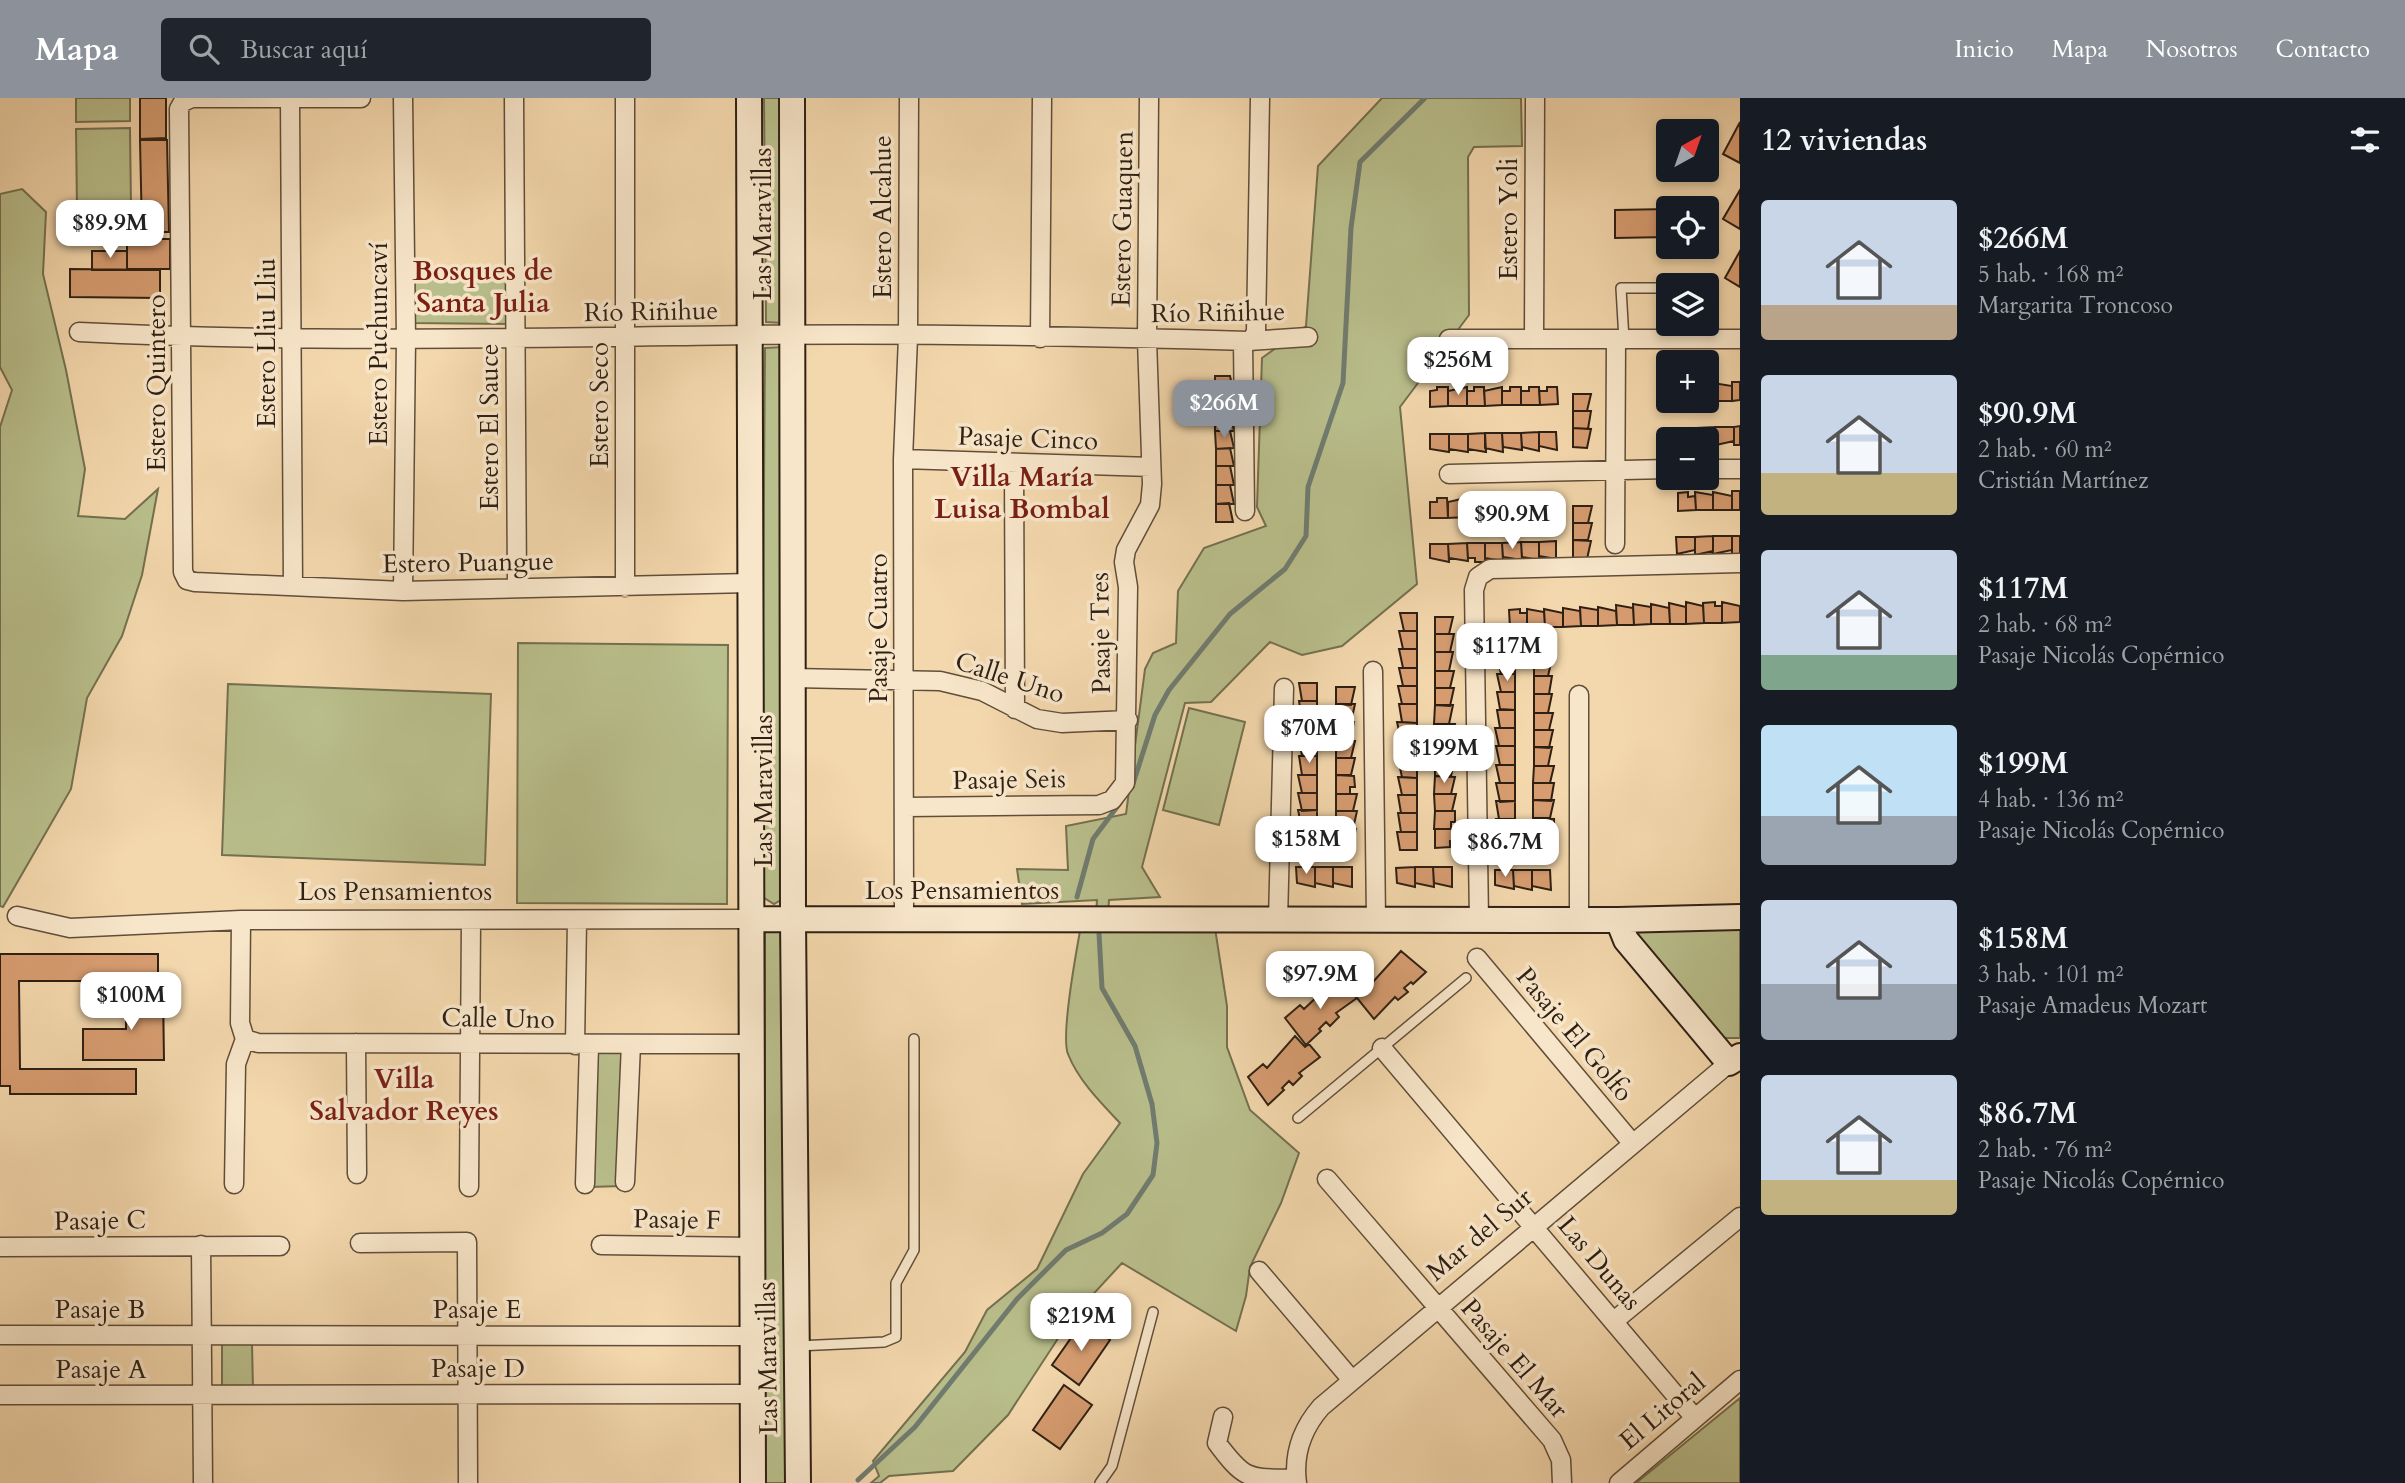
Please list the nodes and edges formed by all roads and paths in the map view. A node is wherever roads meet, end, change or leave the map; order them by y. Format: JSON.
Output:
{"nodes":[{"id":1,"x":361,"y":98,"type":"edge"},
{"id":2,"x":403,"y":98,"type":"edge"},
{"id":3,"x":514,"y":98,"type":"edge"},
{"id":4,"x":625,"y":98,"type":"edge"},
{"id":5,"x":749,"y":98,"type":"edge"},
{"id":6,"x":792,"y":98,"type":"edge"},
{"id":7,"x":909,"y":98,"type":"edge"},
{"id":8,"x":1042,"y":98,"type":"edge"},
{"id":9,"x":1149,"y":98,"type":"edge"},
{"id":10,"x":1260,"y":98,"type":"edge"},
{"id":11,"x":1535,"y":98,"type":"edge"},
{"id":12,"x":290,"y":100,"type":"junction"},
{"id":13,"x":1656,"y":288,"type":"edge"},
{"id":14,"x":79,"y":332,"type":"dead end"},
{"id":15,"x":750,"y":335,"type":"junction"},
{"id":16,"x":792,"y":335,"type":"junction"},
{"id":17,"x":183,"y":337,"type":"junction"},
{"id":18,"x":908,"y":337,"type":"junction"},
{"id":19,"x":1308,"y":337,"type":"dead end"},
{"id":20,"x":292,"y":338,"type":"junction"},
{"id":21,"x":515,"y":338,"type":"junction"},
{"id":22,"x":626,"y":338,"type":"junction"},
{"id":23,"x":1040,"y":338,"type":"junction"},
{"id":24,"x":405,"y":339,"type":"junction"},
{"id":25,"x":1448,"y":339,"type":"dead end"},
{"id":26,"x":1740,"y":339,"type":"edge"},
{"id":27,"x":1147,"y":340,"type":"junction"},
{"id":28,"x":1534,"y":340,"type":"junction"},
{"id":29,"x":1620,"y":340,"type":"junction"},
{"id":30,"x":1247,"y":341,"type":"junction"},
{"id":31,"x":903,"y":459,"type":"junction"},
{"id":32,"x":1014,"y":465,"type":"junction"},
{"id":33,"x":1151,"y":467,"type":"junction"},
{"id":34,"x":1615,"y":469,"type":"junction"},
{"id":35,"x":1656,"y":469,"type":"edge"},
{"id":36,"x":1719,"y":469,"type":"edge"},
{"id":37,"x":1740,"y":469,"type":"edge"},
{"id":38,"x":1449,"y":474,"type":"dead end"},
{"id":39,"x":1245,"y":511,"type":"dead end"},
{"id":40,"x":1615,"y":544,"type":"dead end"},
{"id":41,"x":1740,"y":563,"type":"edge"},
{"id":42,"x":187,"y":580,"type":"joint"},
{"id":43,"x":750,"y":583,"type":"junction"},
{"id":44,"x":293,"y":586,"type":"junction"},
{"id":45,"x":625,"y":587,"type":"junction"},
{"id":46,"x":517,"y":588,"type":"junction"},
{"id":47,"x":403,"y":591,"type":"junction"},
{"id":48,"x":1373,"y":671,"type":"dead end"},
{"id":49,"x":793,"y":678,"type":"junction"},
{"id":50,"x":905,"y":678,"type":"junction"},
{"id":51,"x":1284,"y":688,"type":"dead end"},
{"id":52,"x":1579,"y":695,"type":"dead end"},
{"id":53,"x":1015,"y":709,"type":"junction"},
{"id":54,"x":1128,"y":720,"type":"junction"},
{"id":55,"x":1112,"y":800,"type":"joint"},
{"id":56,"x":906,"y":807,"type":"junction"},
{"id":57,"x":18,"y":916,"type":"dead end"},
{"id":58,"x":1740,"y":917,"type":"edge"},
{"id":59,"x":751,"y":919,"type":"junction"},
{"id":60,"x":793,"y":919,"type":"junction"},
{"id":61,"x":904,"y":919,"type":"junction"},
{"id":62,"x":241,"y":920,"type":"junction"},
{"id":63,"x":577,"y":920,"type":"junction"},
{"id":64,"x":1278,"y":920,"type":"junction"},
{"id":65,"x":1376,"y":920,"type":"junction"},
{"id":66,"x":1479,"y":920,"type":"junction"},
{"id":67,"x":1579,"y":920,"type":"junction"},
{"id":68,"x":1618,"y":920,"type":"junction"},
{"id":69,"x":471,"y":921,"type":"junction"},
{"id":70,"x":1477,"y":958,"type":"dead end"},
{"id":71,"x":1466,"y":978,"type":"dead end"},
{"id":72,"x":245,"y":1039,"type":"junction"},
{"id":73,"x":914,"y":1039,"type":"dead end"},
{"id":74,"x":356,"y":1043,"type":"junction"},
{"id":75,"x":471,"y":1043,"type":"junction"},
{"id":76,"x":631,"y":1044,"type":"junction"},
{"id":77,"x":752,"y":1044,"type":"junction"},
{"id":78,"x":582,"y":1045,"type":"junction"},
{"id":79,"x":1382,"y":1048,"type":"junction"},
{"id":80,"x":1735,"y":1059,"type":"edge"},
{"id":81,"x":1298,"y":1118,"type":"dead end"},
{"id":82,"x":1633,"y":1144,"type":"junction"},
{"id":83,"x":356,"y":1174,"type":"dead end"},
{"id":84,"x":1327,"y":1179,"type":"dead end"},
{"id":85,"x":625,"y":1182,"type":"dead end"},
{"id":86,"x":234,"y":1184,"type":"dead end"},
{"id":87,"x":586,"y":1184,"type":"dead end"},
{"id":88,"x":469,"y":1187,"type":"dead end"},
{"id":89,"x":1740,"y":1217,"type":"edge"},
{"id":90,"x":1535,"y":1226,"type":"junction"},
{"id":91,"x":360,"y":1243,"type":"dead end"},
{"id":92,"x":201,"y":1245,"type":"junction"},
{"id":93,"x":601,"y":1245,"type":"dead end"},
{"id":94,"x":0,"y":1247,"type":"edge"},
{"id":95,"x":280,"y":1247,"type":"dead end"},
{"id":96,"x":752,"y":1247,"type":"junction"},
{"id":97,"x":1259,"y":1271,"type":"dead end"},
{"id":98,"x":1436,"y":1307,"type":"junction"},
{"id":99,"x":1153,"y":1312,"type":"dead end"},
{"id":100,"x":1614,"y":1321,"type":"junction"},
{"id":101,"x":201,"y":1334,"type":"junction"},
{"id":102,"x":0,"y":1335,"type":"edge"},
{"id":103,"x":467,"y":1335,"type":"junction"},
{"id":104,"x":752,"y":1336,"type":"junction"},
{"id":105,"x":797,"y":1346,"type":"junction"},
{"id":106,"x":1351,"y":1379,"type":"junction"},
{"id":107,"x":1740,"y":1380,"type":"edge"},
{"id":108,"x":467,"y":1394,"type":"junction"},
{"id":109,"x":753,"y":1394,"type":"junction"},
{"id":110,"x":0,"y":1395,"type":"edge"},
{"id":111,"x":202,"y":1395,"type":"junction"},
{"id":112,"x":1223,"y":1417,"type":"dead end"},
{"id":113,"x":1694,"y":1417,"type":"junction"},
{"id":114,"x":1297,"y":1481,"type":"edge"},
{"id":115,"x":203,"y":1483,"type":"edge"},
{"id":116,"x":468,"y":1483,"type":"edge"},
{"id":117,"x":753,"y":1483,"type":"edge"},
{"id":118,"x":799,"y":1483,"type":"edge"},
{"id":119,"x":1100,"y":1483,"type":"edge"},
{"id":120,"x":1562,"y":1483,"type":"edge"},
{"id":121,"x":1619,"y":1483,"type":"edge"}],
"edges":[{"from":1,"to":12,"type":"street"},
{"from":2,"to":24,"type":"street","name":"Estero Puchuncaví"},
{"from":3,"to":21,"type":"street","name":"Estero El Sauce"},
{"from":4,"to":22,"type":"street","name":"Estero Seco"},
{"from":5,"to":15,"type":"street","name":"Las Maravillas"},
{"from":6,"to":16,"type":"street","name":"Las Maravillas"},
{"from":7,"to":18,"type":"street","name":"Estero Alcahue"},
{"from":8,"to":23,"type":"street"},
{"from":9,"to":27,"type":"street","name":"Estero Guaquen"},
{"from":10,"to":30,"type":"street"},
{"from":11,"to":28,"type":"street","name":"Estero Yoli"},
{"from":12,"to":17,"type":"street","name":"Estero Quintero"},
{"from":12,"to":20,"type":"street","name":"Estero Lliu Lliu"},
{"from":13,"to":29,"type":"lane"},
{"from":14,"to":17,"type":"street","name":"Río Riñihue"},
{"from":15,"to":16,"type":"street","name":"Río Riñihue"},
{"from":15,"to":22,"type":"street","name":"Río Riñihue"},
{"from":15,"to":43,"type":"street","name":"Las Maravillas"},
{"from":16,"to":18,"type":"street","name":"Río Riñihue"},
{"from":16,"to":49,"type":"street","name":"Las Maravillas"},
{"from":17,"to":20,"type":"street","name":"Río Riñihue"},
{"from":17,"to":42,"type":"street","name":"Estero Quintero"},
{"from":18,"to":23,"type":"street","name":"Río Riñihue"},
{"from":18,"to":31,"type":"street","name":"Pasaje Cuatro"},
{"from":19,"to":30,"type":"street","name":"Río Riñihue"},
{"from":20,"to":24,"type":"street","name":"Río Riñihue"},
{"from":20,"to":44,"type":"street","name":"Estero Lliu Lliu"},
{"from":21,"to":22,"type":"street","name":"Río Riñihue"},
{"from":21,"to":24,"type":"street","name":"Río Riñihue"},
{"from":21,"to":46,"type":"street","name":"Estero El Sauce"},
{"from":22,"to":45,"type":"street","name":"Estero Seco"},
{"from":23,"to":27,"type":"street","name":"Río Riñihue"},
{"from":24,"to":47,"type":"street","name":"Estero Puchuncaví"},
{"from":25,"to":28,"type":"street"},
{"from":26,"to":29,"type":"street"},
{"from":27,"to":30,"type":"street","name":"Río Riñihue"},
{"from":27,"to":33,"type":"street","name":"Pasaje Tres"},
{"from":28,"to":29,"type":"street"},
{"from":29,"to":34,"type":"street"},
{"from":30,"to":39,"type":"street"},
{"from":31,"to":32,"type":"street","name":"Pasaje Cinco"},
{"from":31,"to":50,"type":"street","name":"Pasaje Cuatro"},
{"from":32,"to":33,"type":"street","name":"Pasaje Cinco"},
{"from":32,"to":53,"type":"street"},
{"from":33,"to":54,"type":"street","name":"Pasaje Tres"},
{"from":34,"to":35,"type":"street"},
{"from":34,"to":38,"type":"street"},
{"from":34,"to":40,"type":"street"},
{"from":36,"to":37,"type":"street"},
{"from":41,"to":66,"type":"street"},
{"from":42,"to":44,"type":"street","name":"Estero Puangue"},
{"from":43,"to":45,"type":"street","name":"Estero Puangue"},
{"from":43,"to":59,"type":"street","name":"Las Maravillas"},
{"from":44,"to":47,"type":"street","name":"Estero Puangue"},
{"from":45,"to":46,"type":"street","name":"Estero Puangue"},
{"from":46,"to":47,"type":"street","name":"Estero Puangue"},
{"from":48,"to":65,"type":"street"},
{"from":49,"to":50,"type":"street","name":"Calle Uno"},
{"from":49,"to":60,"type":"street","name":"Las Maravillas"},
{"from":50,"to":53,"type":"street","name":"Calle Uno"},
{"from":50,"to":56,"type":"street","name":"Pasaje Cuatro"},
{"from":51,"to":64,"type":"street"},
{"from":52,"to":67,"type":"street"},
{"from":53,"to":54,"type":"street","name":"Calle Uno"},
{"from":54,"to":55,"type":"street","name":"Pasaje Tres"},
{"from":55,"to":56,"type":"street","name":"Pasaje Seis"},
{"from":56,"to":61,"type":"street","name":"Pasaje Cuatro"},
{"from":57,"to":62,"type":"street","name":"Los Pensamientos"},
{"from":58,"to":68,"type":"street","name":"Los Pensamientos"},
{"from":59,"to":60,"type":"street","name":"Los Pensamientos"},
{"from":59,"to":63,"type":"street","name":"Los Pensamientos"},
{"from":59,"to":77,"type":"street","name":"Las Maravillas"},
{"from":60,"to":61,"type":"street","name":"Los Pensamientos"},
{"from":60,"to":105,"type":"street","name":"Las Maravillas"},
{"from":61,"to":64,"type":"street","name":"Los Pensamientos"},
{"from":62,"to":69,"type":"street","name":"Los Pensamientos"},
{"from":62,"to":72,"type":"street"},
{"from":63,"to":69,"type":"street","name":"Los Pensamientos"},
{"from":63,"to":78,"type":"street"},
{"from":64,"to":65,"type":"street","name":"Los Pensamientos"},
{"from":65,"to":66,"type":"street","name":"Los Pensamientos"},
{"from":66,"to":67,"type":"street","name":"Los Pensamientos"},
{"from":67,"to":68,"type":"street","name":"Los Pensamientos"},
{"from":68,"to":80,"type":"street"},
{"from":69,"to":75,"type":"street"},
{"from":70,"to":82,"type":"street","name":"Pasaje El Golfo"},
{"from":71,"to":79,"type":"lane"},
{"from":72,"to":74,"type":"street","name":"Calle Uno"},
{"from":72,"to":86,"type":"street"},
{"from":73,"to":105,"type":"lane"},
{"from":74,"to":75,"type":"street","name":"Calle Uno"},
{"from":74,"to":83,"type":"street"},
{"from":75,"to":78,"type":"street","name":"Calle Uno"},
{"from":75,"to":88,"type":"street"},
{"from":76,"to":77,"type":"street","name":"Calle Uno"},
{"from":76,"to":78,"type":"street","name":"Calle Uno"},
{"from":76,"to":85,"type":"street"},
{"from":77,"to":96,"type":"street","name":"Las Maravillas"},
{"from":78,"to":87,"type":"street"},
{"from":79,"to":81,"type":"lane"},
{"from":79,"to":90,"type":"street","name":"Las Dunas"},
{"from":80,"to":82,"type":"street","name":"Mar del Sur"},
{"from":82,"to":90,"type":"street","name":"Mar del Sur"},
{"from":84,"to":98,"type":"street","name":"Pasaje El Mar"},
{"from":89,"to":100,"type":"street"},
{"from":90,"to":98,"type":"street","name":"Mar del Sur"},
{"from":90,"to":100,"type":"street","name":"Las Dunas"},
{"from":91,"to":103,"type":"street"},
{"from":92,"to":94,"type":"street","name":"Pasaje C"},
{"from":92,"to":95,"type":"street"},
{"from":92,"to":101,"type":"street"},
{"from":93,"to":96,"type":"street","name":"Pasaje F"},
{"from":96,"to":104,"type":"street","name":"Las Maravillas"},
{"from":97,"to":106,"type":"street"},
{"from":98,"to":106,"type":"street","name":"Mar del Sur"},
{"from":98,"to":120,"type":"street","name":"Pasaje El Mar"},
{"from":99,"to":119,"type":"lane"},
{"from":100,"to":113,"type":"street","name":"Las Dunas"},
{"from":101,"to":102,"type":"street","name":"Pasaje B"},
{"from":101,"to":103,"type":"street","name":"Pasaje E"},
{"from":101,"to":111,"type":"street"},
{"from":103,"to":104,"type":"street","name":"Pasaje E"},
{"from":103,"to":108,"type":"street"},
{"from":104,"to":109,"type":"street","name":"Las Maravillas"},
{"from":105,"to":118,"type":"street","name":"Las Maravillas"},
{"from":106,"to":114,"type":"street","name":"Mar del Sur"},
{"from":107,"to":113,"type":"street","name":"El Litoral"},
{"from":108,"to":109,"type":"street","name":"Pasaje D"},
{"from":108,"to":111,"type":"street","name":"Pasaje D"},
{"from":108,"to":116,"type":"street"},
{"from":109,"to":117,"type":"street","name":"Las Maravillas"},
{"from":110,"to":111,"type":"street","name":"Pasaje A"},
{"from":111,"to":115,"type":"street"},
{"from":112,"to":114,"type":"street"},
{"from":113,"to":121,"type":"street","name":"El Litoral"}]}
